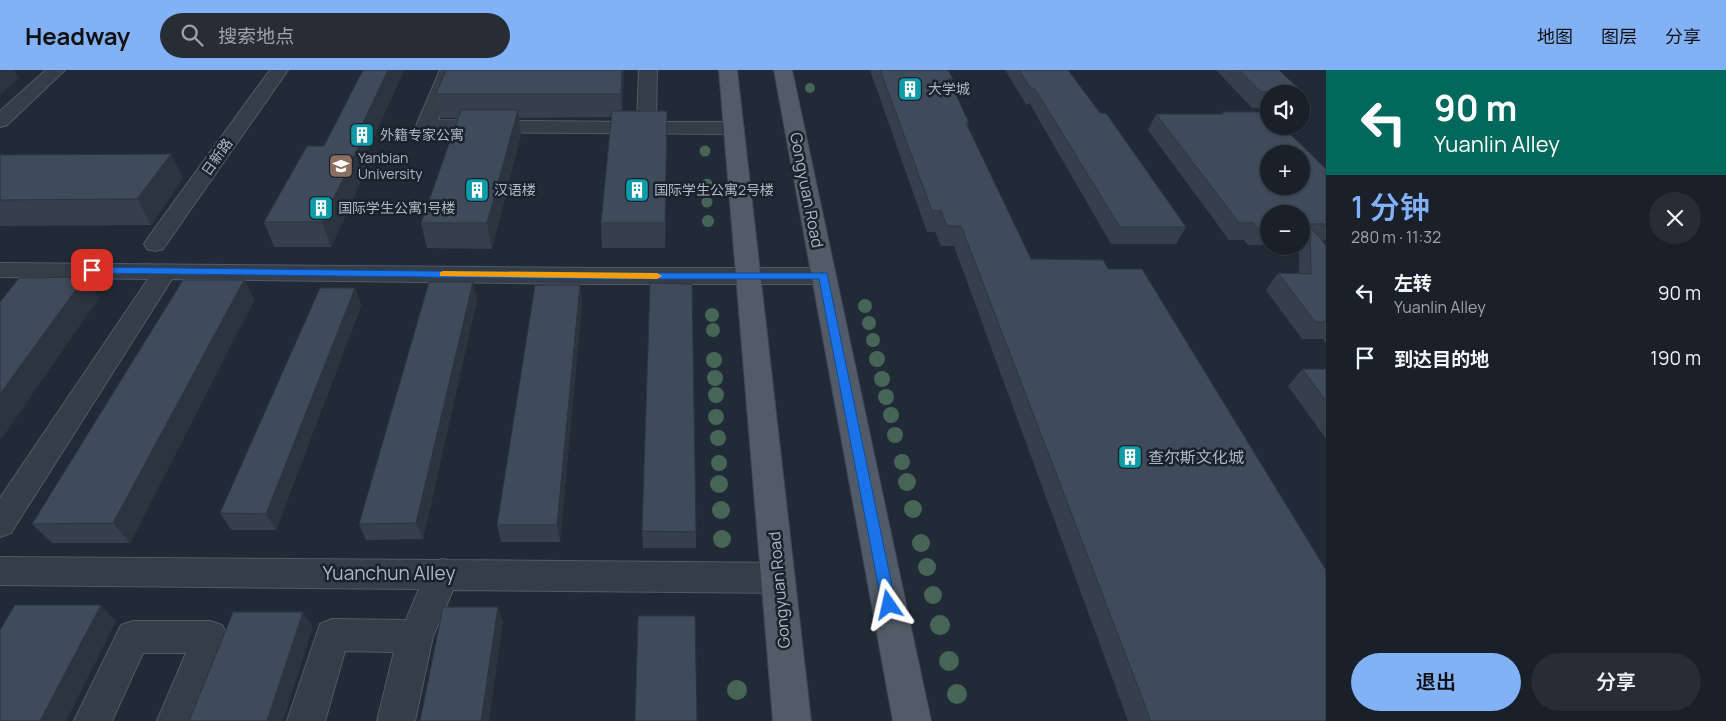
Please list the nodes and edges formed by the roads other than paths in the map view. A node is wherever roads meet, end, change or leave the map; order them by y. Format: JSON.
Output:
{"nodes":[{"id":1,"x":56,"y":70,"type":"edge"},
{"id":2,"x":279,"y":70,"type":"edge"},
{"id":3,"x":449,"y":70,"type":"edge"},
{"id":4,"x":648,"y":70,"type":"edge"},
{"id":5,"x":728,"y":70,"type":"edge"},
{"id":6,"x":783,"y":70,"type":"edge"},
{"id":7,"x":0,"y":121,"type":"edge"},
{"id":8,"x":646,"y":128,"type":"junction"},
{"id":9,"x":734,"y":128,"type":"junction"},
{"id":10,"x":156,"y":244,"type":"dead end"},
{"id":11,"x":0,"y":270,"type":"edge"},
{"id":12,"x":165,"y":271,"type":"junction"},
{"id":13,"x":749,"y":276,"type":"junction"},
{"id":14,"x":824,"y":276,"type":"junction"},
{"id":15,"x":0,"y":524,"type":"edge"},
{"id":16,"x":0,"y":571,"type":"edge"},
{"id":17,"x":443,"y":573,"type":"junction"},
{"id":18,"x":778,"y":578,"type":"junction"},
{"id":19,"x":416,"y":636,"type":"junction"},
{"id":20,"x":93,"y":721,"type":"edge"},
{"id":21,"x":176,"y":721,"type":"edge"},
{"id":22,"x":306,"y":721,"type":"edge"},
{"id":23,"x":396,"y":721,"type":"edge"},
{"id":24,"x":792,"y":721,"type":"edge"},
{"id":25,"x":912,"y":721,"type":"edge"}],
"edges":[{"from":1,"to":7,"type":"street"},
{"from":2,"to":10,"type":"street","name":"日新路"},
{"from":3,"to":8,"type":"street"},
{"from":4,"to":8,"type":"street"},
{"from":5,"to":9,"type":"main road","name":"Gongyuan Road"},
{"from":6,"to":14,"type":"main road","name":"Gongyuan Road"},
{"from":8,"to":9,"type":"street"},
{"from":9,"to":13,"type":"main road","name":"Gongyuan Road"},
{"from":11,"to":12,"type":"street"},
{"from":12,"to":13,"type":"street"},
{"from":12,"to":15,"type":"street"},
{"from":13,"to":14,"type":"street"},
{"from":13,"to":18,"type":"main road","name":"Gongyuan Road"},
{"from":14,"to":25,"type":"main road","name":"Gongyuan Road"},
{"from":16,"to":17,"type":"street","name":"Yuanchun Alley"},
{"from":17,"to":18,"type":"street","name":"Yuanchun Alley"},
{"from":17,"to":19,"type":"street"},
{"from":18,"to":24,"type":"main road","name":"Gongyuan Road"},
{"from":19,"to":22,"type":"street"},
{"from":19,"to":23,"type":"street"},
{"from":20,"to":21,"type":"street"}]}
